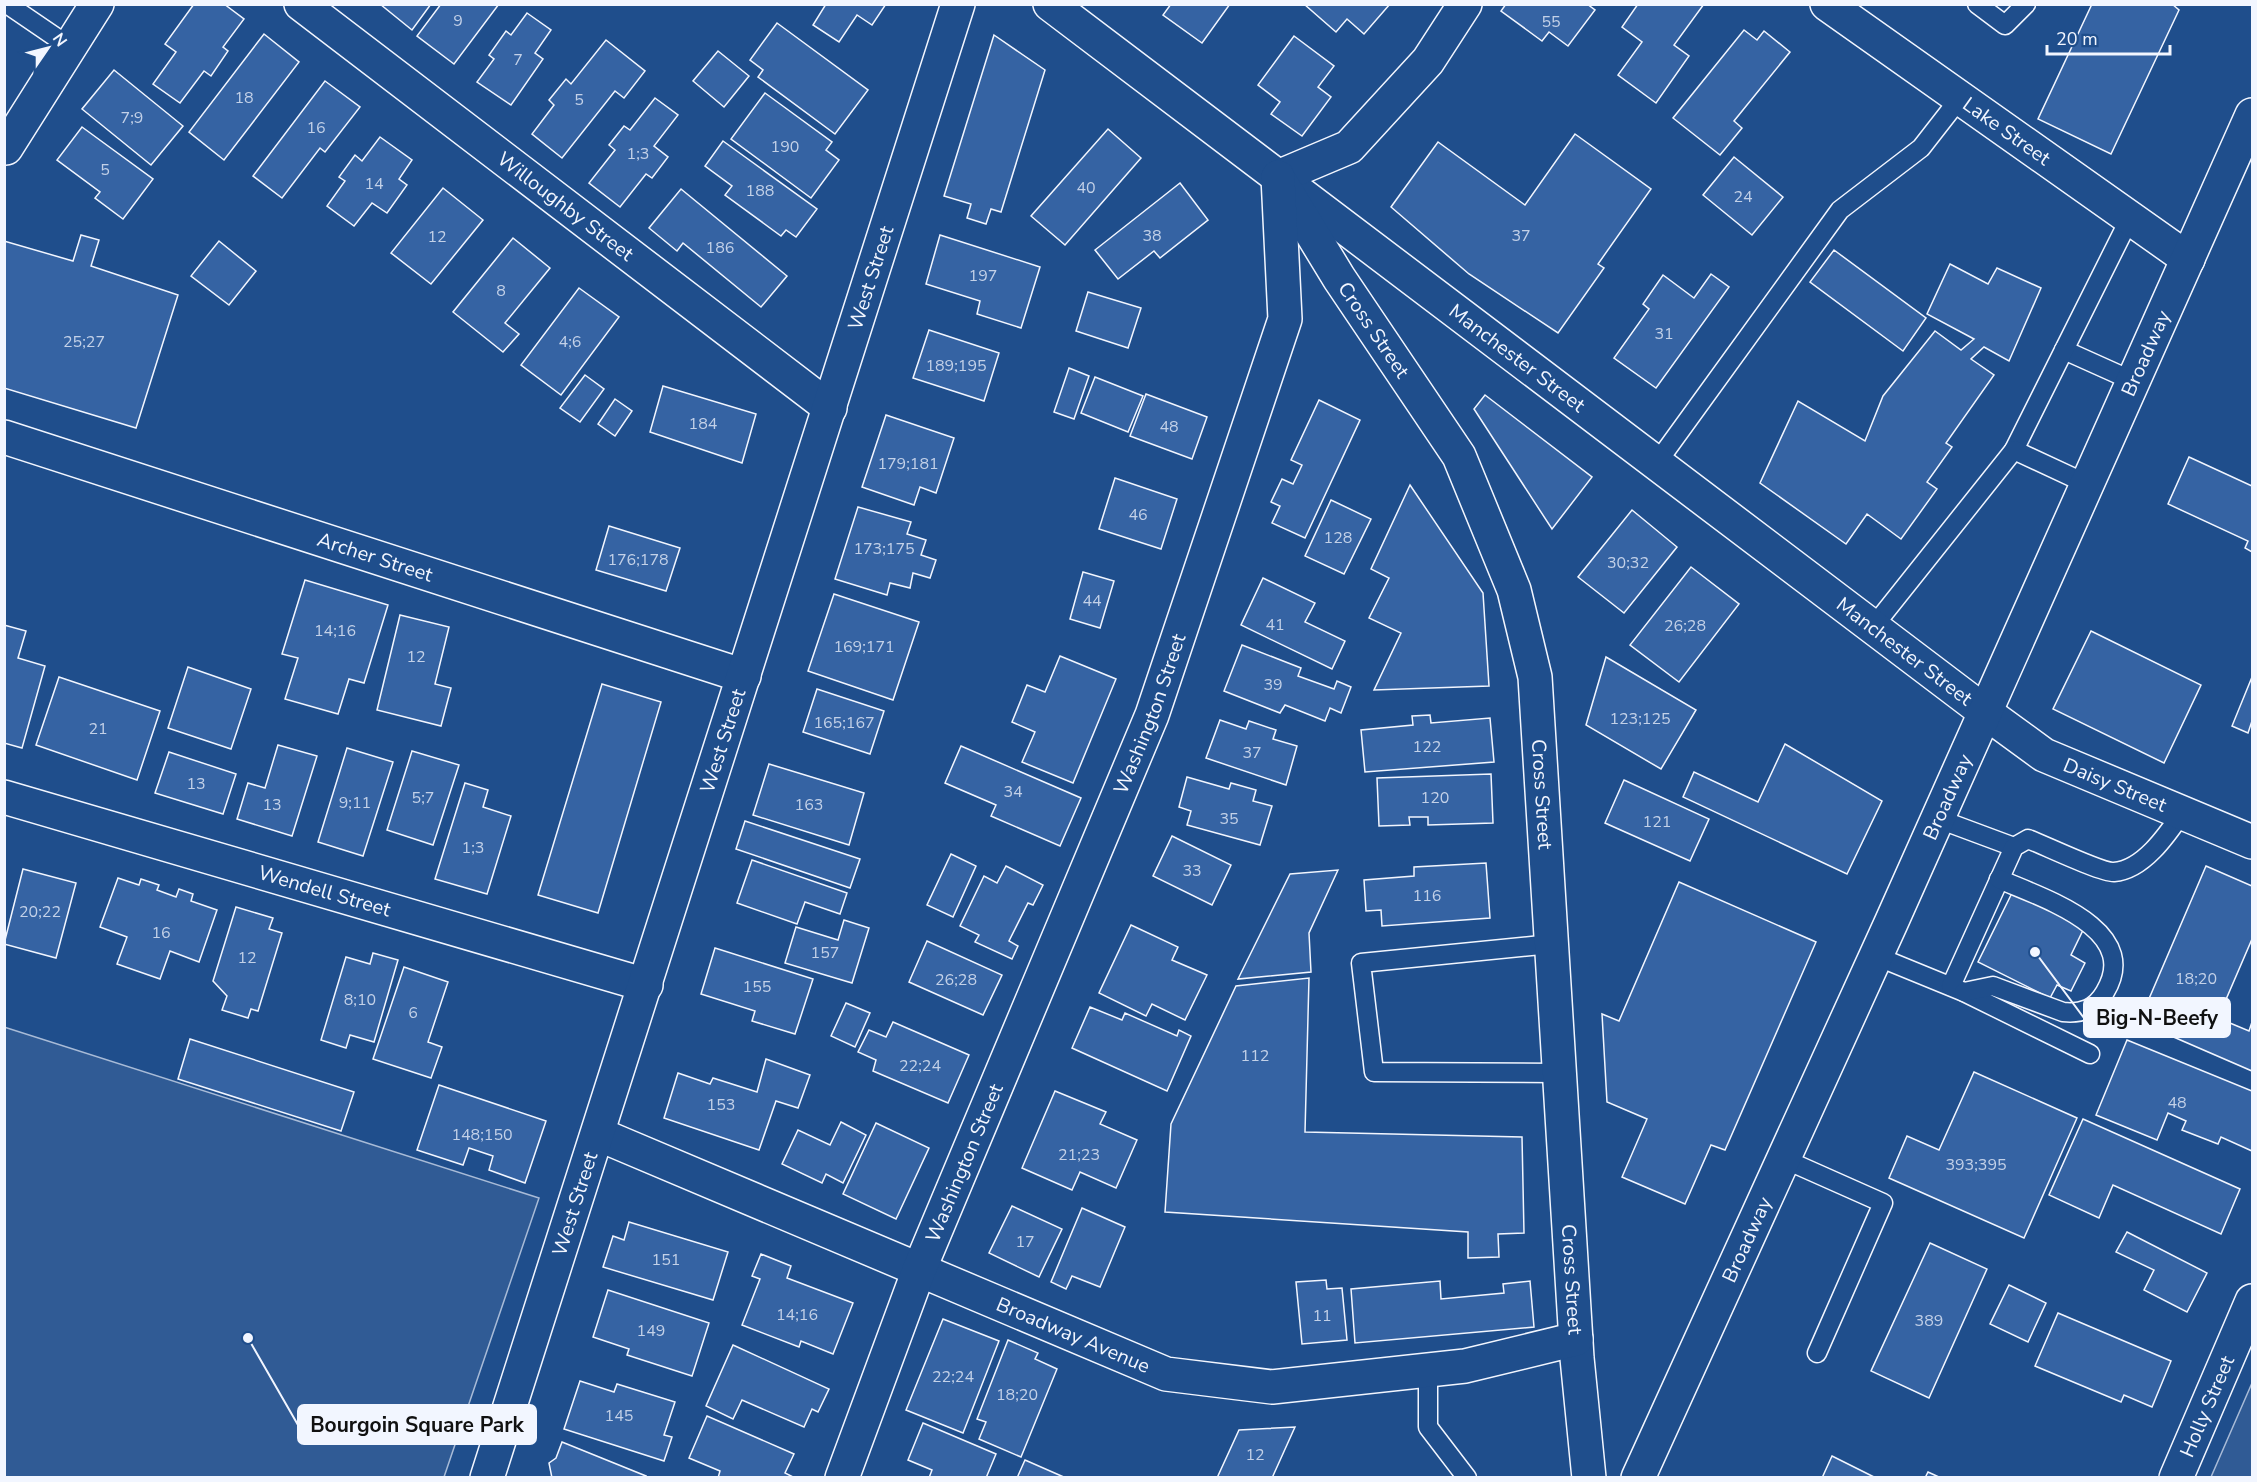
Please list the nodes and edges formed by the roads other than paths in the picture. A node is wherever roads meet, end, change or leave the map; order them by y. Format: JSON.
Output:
{"nodes":[{"id":1,"x":7,"y":4,"type":"edge"},
{"id":2,"x":97,"y":4,"type":"edge"},
{"id":3,"x":301,"y":4,"type":"edge"},
{"id":4,"x":958,"y":4,"type":"edge"},
{"id":5,"x":1050,"y":4,"type":"edge"},
{"id":6,"x":1466,"y":4,"type":"edge"},
{"id":7,"x":1827,"y":4,"type":"edge"},
{"id":8,"x":1977,"y":4,"type":"edge"},
{"id":9,"x":2026,"y":4,"type":"edge"},
{"id":10,"x":70,"y":47,"type":"junction"},
{"id":11,"x":1960,"y":98,"type":"junction"},
{"id":12,"x":2253,"y":115,"type":"edge"},
{"id":13,"x":6,"y":148,"type":"edge"},
{"id":14,"x":1278,"y":177,"type":"junction"},
{"id":15,"x":2130,"y":218,"type":"junction"},
{"id":16,"x":2188,"y":259,"type":"junction"},
{"id":17,"x":2064,"y":350,"type":"junction"},
{"id":18,"x":2133,"y":381,"type":"junction"},
{"id":19,"x":830,"y":408,"type":"junction"},
{"id":20,"x":4,"y":437,"type":"edge"},
{"id":21,"x":2014,"y":450,"type":"junction"},
{"id":22,"x":1656,"y":464,"type":"junction"},
{"id":23,"x":2087,"y":484,"type":"junction"},
{"id":24,"x":1873,"y":627,"type":"junction"},
{"id":25,"x":744,"y":676,"type":"junction"},
{"id":26,"x":1985,"y":712,"type":"junction"},
{"id":27,"x":4,"y":797,"type":"edge"},
{"id":28,"x":2182,"y":813,"type":"junction"},
{"id":29,"x":1936,"y":818,"type":"junction"},
{"id":30,"x":2253,"y":842,"type":"edge"},
{"id":31,"x":2014,"y":847,"type":"junction"},
{"id":32,"x":1999,"y":879,"type":"junction"},
{"id":33,"x":1551,"y":944,"type":"junction"},
{"id":34,"x":1876,"y":956,"type":"junction"},
{"id":35,"x":646,"y":985,"type":"junction"},
{"id":36,"x":1957,"y":989,"type":"junction"},
{"id":37,"x":2090,"y":1054,"type":"dead end"},
{"id":38,"x":1559,"y":1073,"type":"junction"},
{"id":39,"x":598,"y":1134,"type":"junction"},
{"id":40,"x":1784,"y":1159,"type":"junction"},
{"id":41,"x":919,"y":1270,"type":"junction"},
{"id":42,"x":2253,"y":1301,"type":"edge"},
{"id":43,"x":1576,"y":1339,"type":"junction"},
{"id":44,"x":1817,"y":1353,"type":"dead end"},
{"id":45,"x":1428,"y":1370,"type":"junction"},
{"id":46,"x":487,"y":1478,"type":"edge"},
{"id":47,"x":843,"y":1478,"type":"edge"},
{"id":48,"x":1467,"y":1478,"type":"edge"},
{"id":49,"x":1588,"y":1478,"type":"edge"},
{"id":50,"x":1638,"y":1478,"type":"edge"},
{"id":51,"x":2176,"y":1478,"type":"edge"}],
"edges":[{"from":1,"to":10,"type":"lane"},
{"from":2,"to":10,"type":"street"},
{"from":3,"to":19,"type":"street","name":"Willoughby Street"},
{"from":4,"to":19,"type":"street","name":"West Street"},
{"from":5,"to":14,"type":"street","name":"Manchester Street"},
{"from":6,"to":14,"type":"street"},
{"from":7,"to":11,"type":"street","name":"Lake Street"},
{"from":8,"to":9,"type":"lane"},
{"from":10,"to":13,"type":"street"},
{"from":11,"to":15,"type":"street","name":"Lake Street"},
{"from":11,"to":22,"type":"lane"},
{"from":12,"to":16,"type":"street","name":"Broadway"},
{"from":14,"to":22,"type":"street","name":"Manchester Street"},
{"from":14,"to":33,"type":"street","name":"Cross Street"},
{"from":14,"to":41,"type":"street","name":"Washington Street"},
{"from":15,"to":16,"type":"street","name":"Lake Street"},
{"from":15,"to":17,"type":"lane"},
{"from":16,"to":18,"type":"street","name":"Broadway"},
{"from":17,"to":18,"type":"lane"},
{"from":17,"to":21,"type":"lane"},
{"from":18,"to":23,"type":"street","name":"Broadway"},
{"from":19,"to":25,"type":"street","name":"West Street"},
{"from":20,"to":25,"type":"street","name":"Archer Street"},
{"from":21,"to":23,"type":"lane"},
{"from":21,"to":24,"type":"lane"},
{"from":22,"to":24,"type":"street","name":"Manchester Street"},
{"from":23,"to":26,"type":"street","name":"Broadway"},
{"from":24,"to":26,"type":"street","name":"Manchester Street"},
{"from":25,"to":35,"type":"street","name":"West Street"},
{"from":26,"to":28,"type":"street","name":"Daisy Street"},
{"from":26,"to":29,"type":"street","name":"Broadway"},
{"from":27,"to":35,"type":"street","name":"Wendell Street"},
{"from":28,"to":30,"type":"street","name":"Daisy Street"},
{"from":28,"to":31,"type":"lane"},
{"from":29,"to":31,"type":"lane"},
{"from":29,"to":34,"type":"street","name":"Broadway"},
{"from":31,"to":32,"type":"lane"},
{"from":32,"to":36,"type":"lane"},
{"from":32,"to":36,"type":"lane"},
{"from":33,"to":38,"type":"street","name":"Cross Street"},
{"from":33,"to":38,"type":"lane"},
{"from":34,"to":36,"type":"lane"},
{"from":34,"to":40,"type":"street","name":"Broadway"},
{"from":35,"to":39,"type":"street","name":"West Street"},
{"from":36,"to":37,"type":"lane"},
{"from":38,"to":43,"type":"street","name":"Cross Street"},
{"from":39,"to":41,"type":"street","name":"Broadway Avenue"},
{"from":39,"to":46,"type":"street","name":"West Street"},
{"from":40,"to":44,"type":"lane"},
{"from":40,"to":50,"type":"street","name":"Broadway"},
{"from":41,"to":45,"type":"street","name":"Broadway Avenue"},
{"from":41,"to":47,"type":"street","name":"Washington Street"},
{"from":42,"to":51,"type":"street","name":"Holly Street"},
{"from":43,"to":45,"type":"street","name":"Broadway Avenue"},
{"from":43,"to":49,"type":"street","name":"Cross Street"},
{"from":45,"to":48,"type":"lane"}]}
